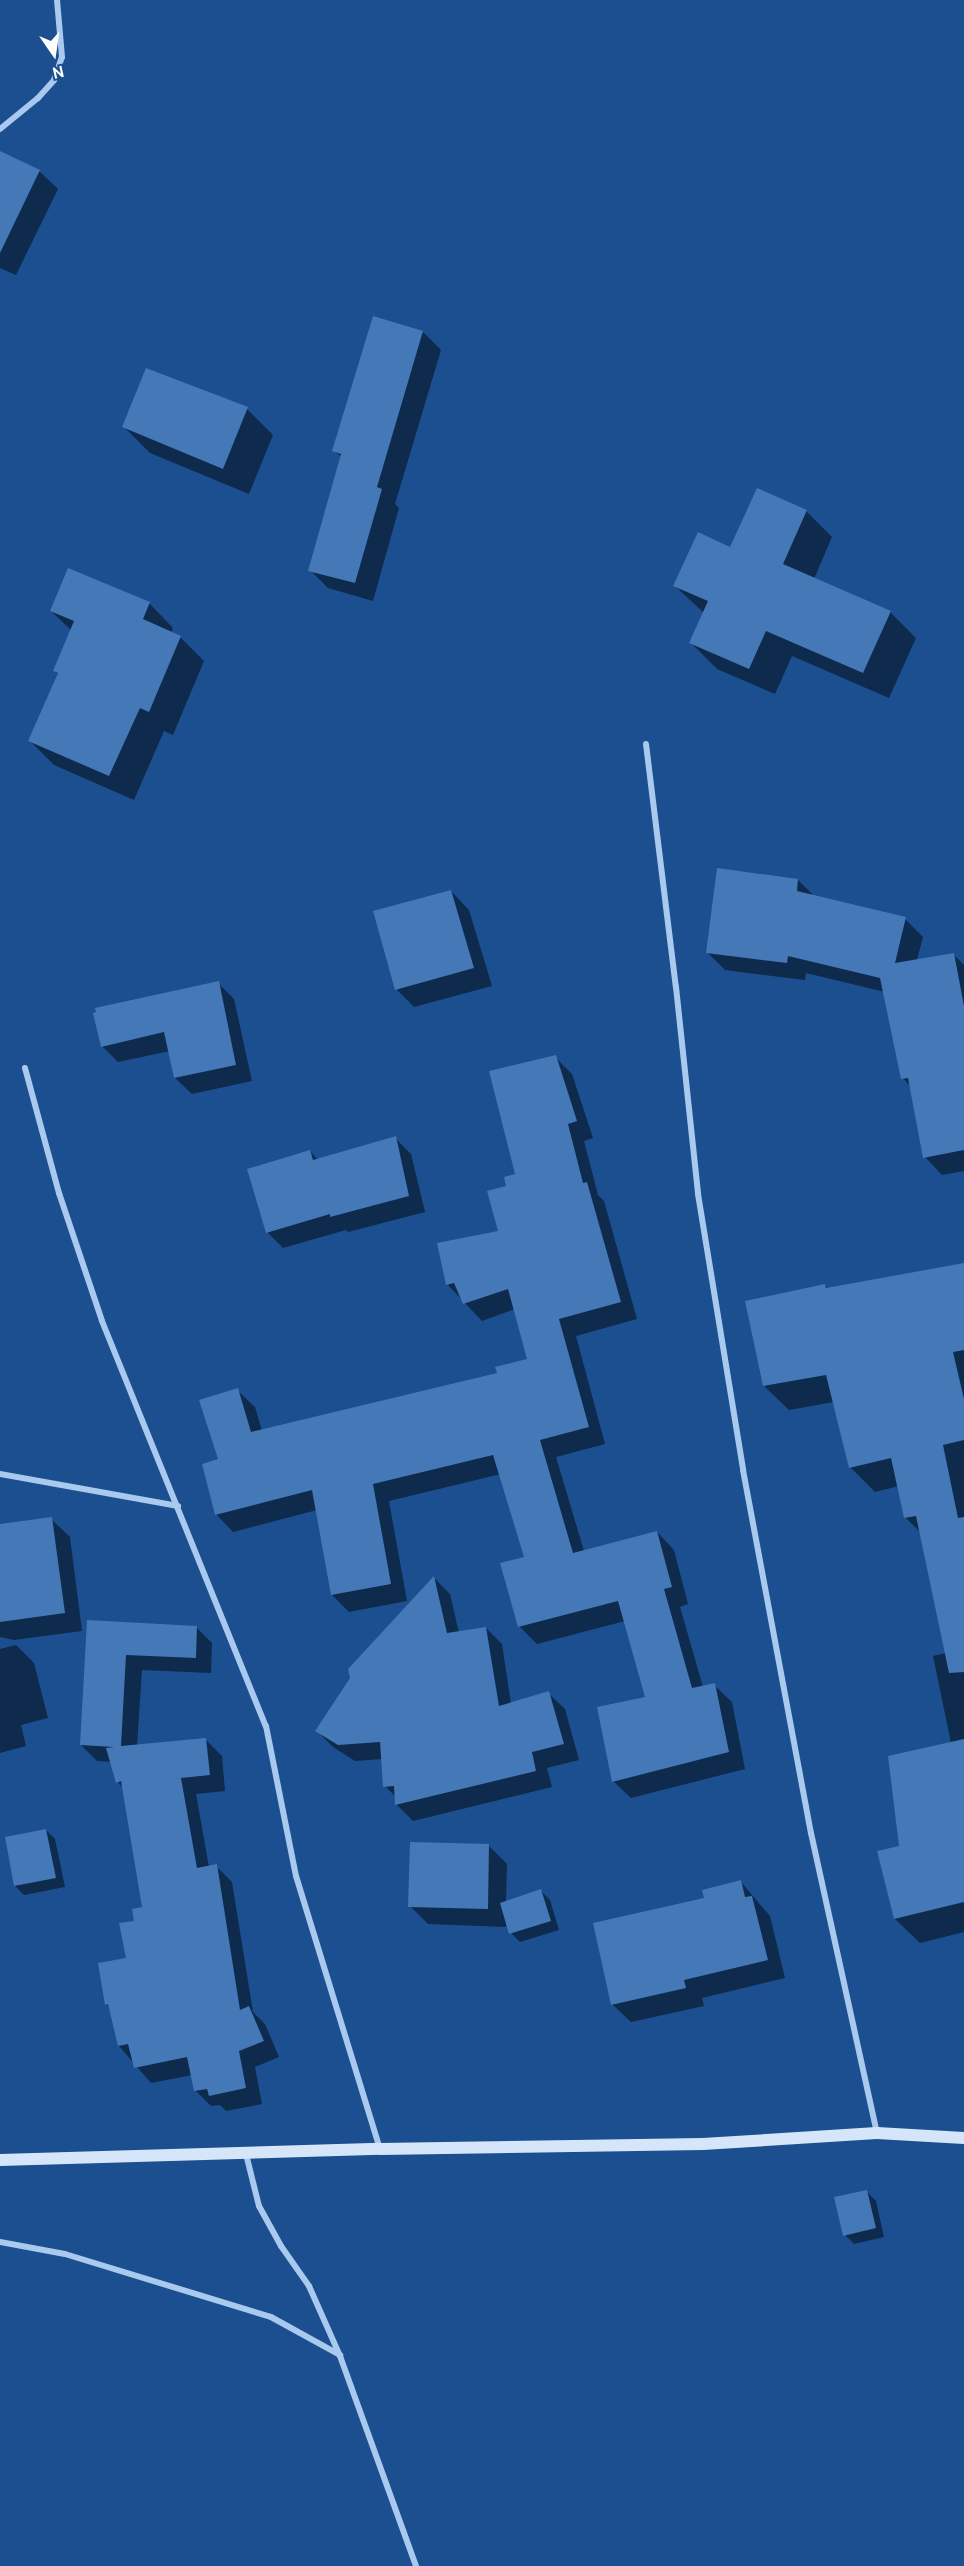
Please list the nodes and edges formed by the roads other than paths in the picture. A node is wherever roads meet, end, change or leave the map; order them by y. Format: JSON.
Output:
{"nodes":[{"id":1,"x":57,"y":0,"type":"edge"},
{"id":2,"x":0,"y":129,"type":"edge"},
{"id":3,"x":646,"y":744,"type":"dead end"},
{"id":4,"x":25,"y":1068,"type":"dead end"},
{"id":5,"x":0,"y":1474,"type":"edge"},
{"id":6,"x":178,"y":1506,"type":"junction"},
{"id":7,"x":877,"y":2133,"type":"junction"},
{"id":8,"x":964,"y":2138,"type":"edge"},
{"id":9,"x":380,"y":2149,"type":"junction"},
{"id":10,"x":246,"y":2154,"type":"junction"},
{"id":11,"x":0,"y":2160,"type":"edge"},
{"id":12,"x":0,"y":2242,"type":"edge"},
{"id":13,"x":340,"y":2355,"type":"junction"},
{"id":14,"x":416,"y":2566,"type":"edge"}],
"edges":[{"from":1,"to":2,"type":"street"},
{"from":3,"to":7,"type":"street"},
{"from":4,"to":6,"type":"street"},
{"from":5,"to":6,"type":"street"},
{"from":6,"to":9,"type":"street"},
{"from":7,"to":8,"type":"street"},
{"from":7,"to":9,"type":"street"},
{"from":9,"to":10,"type":"street"},
{"from":10,"to":11,"type":"street"},
{"from":10,"to":13,"type":"street"},
{"from":12,"to":13,"type":"street"},
{"from":13,"to":14,"type":"street"}]}
